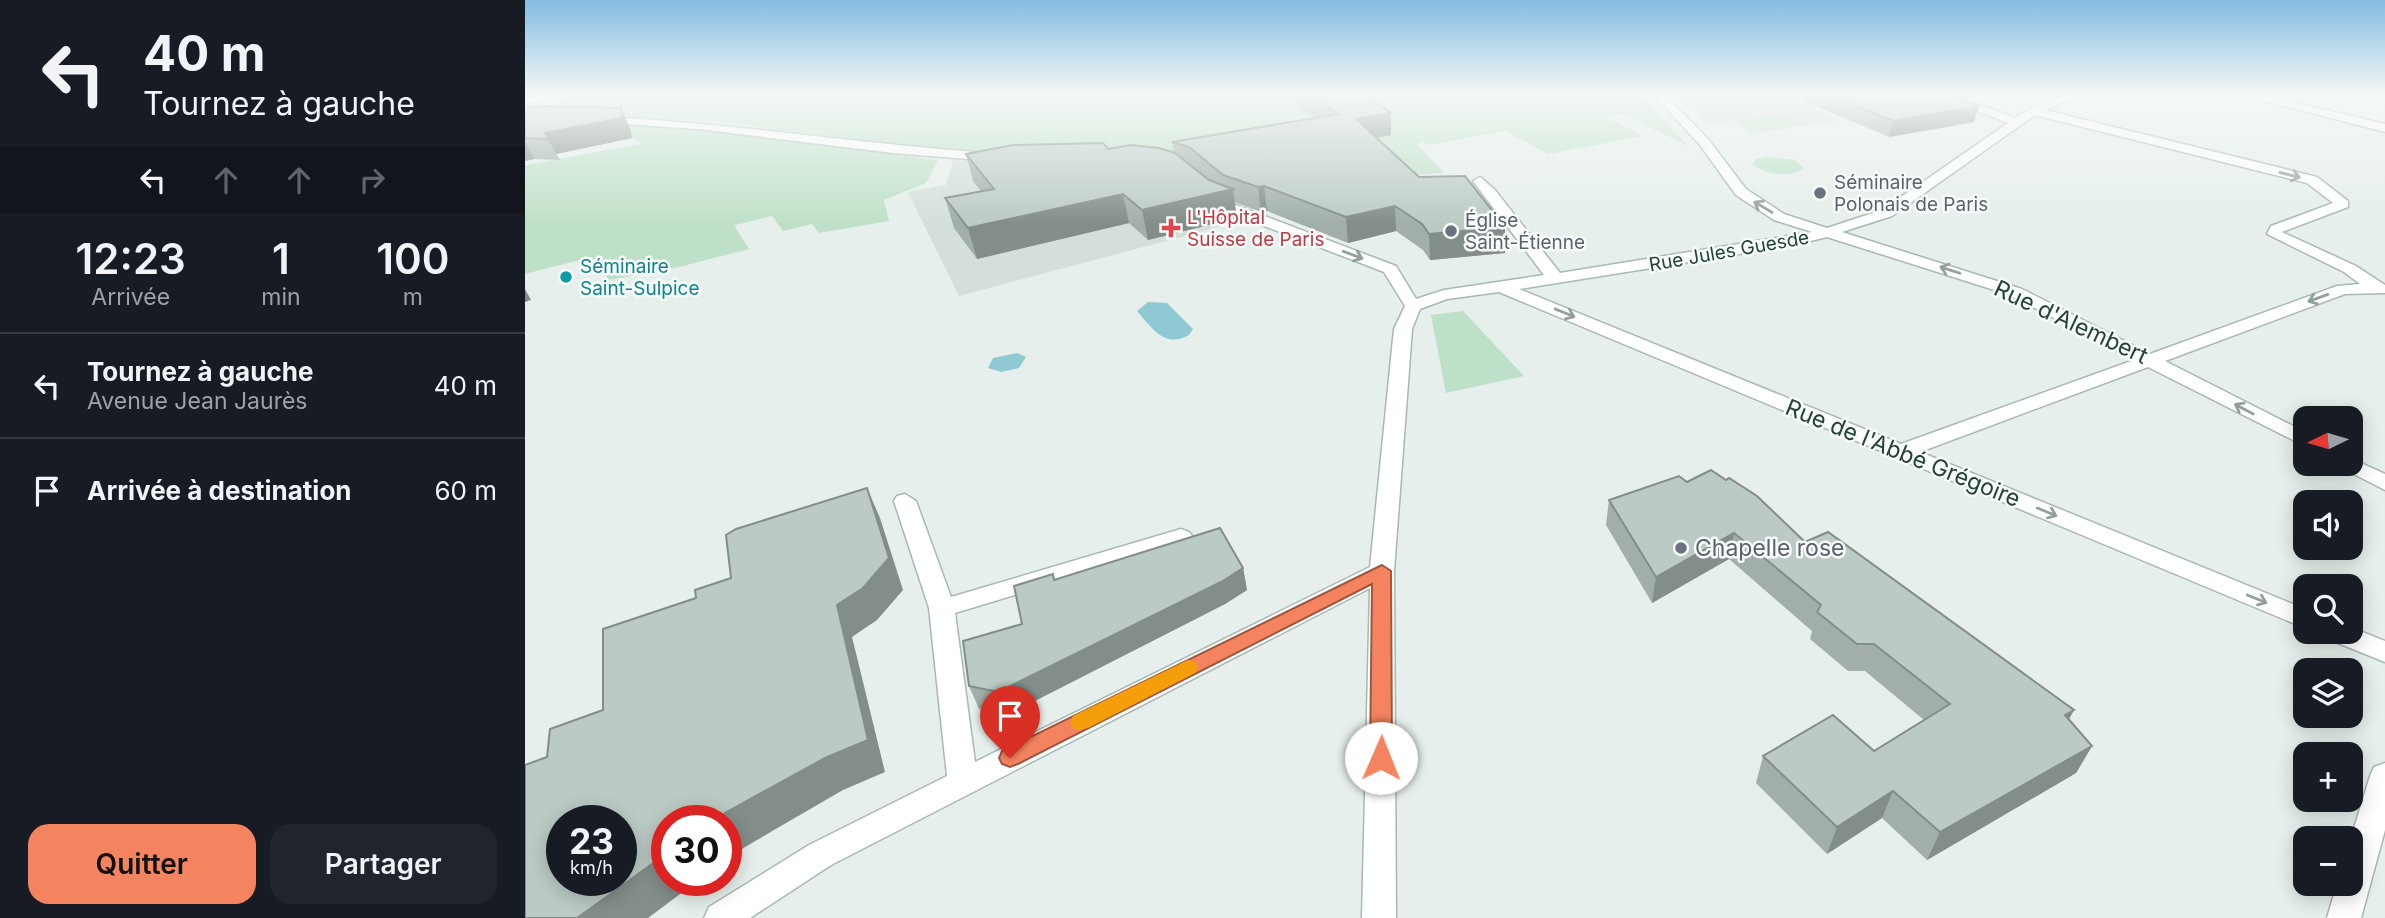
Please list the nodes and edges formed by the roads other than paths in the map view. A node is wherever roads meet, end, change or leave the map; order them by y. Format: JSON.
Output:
{"nodes":[{"id":1,"x":794,"y":138,"type":"edge"},
{"id":2,"x":1700,"y":138,"type":"edge"},
{"id":3,"x":1996,"y":138,"type":"edge"},
{"id":4,"x":2142,"y":138,"type":"edge"},
{"id":5,"x":1012,"y":158,"type":"edge"},
{"id":6,"x":1480,"y":181,"type":"dead end"},
{"id":7,"x":1203,"y":190,"type":"edge"},
{"id":8,"x":1825,"y":233,"type":"junction"},
{"id":9,"x":1556,"y":279,"type":"junction"},
{"id":10,"x":1501,"y":287,"type":"junction"},
{"id":11,"x":2381,"y":289,"type":"edge"},
{"id":12,"x":1413,"y":306,"type":"junction"},
{"id":13,"x":2151,"y":359,"type":"junction"},
{"id":14,"x":2293,"y":434,"type":"edge"},
{"id":15,"x":1900,"y":452,"type":"junction"},
{"id":16,"x":2363,"y":471,"type":"edge"},
{"id":17,"x":2385,"y":483,"type":"edge"},
{"id":18,"x":905,"y":501,"type":"dead end"},
{"id":19,"x":1181,"y":537,"type":"edge"},
{"id":20,"x":1382,"y":571,"type":"junction"},
{"id":21,"x":942,"y":608,"type":"junction"},
{"id":22,"x":2293,"y":614,"type":"edge"},
{"id":23,"x":2363,"y":643,"type":"edge"},
{"id":24,"x":2385,"y":652,"type":"edge"},
{"id":25,"x":2385,"y":776,"type":"edge"},
{"id":26,"x":963,"y":782,"type":"junction"},
{"id":27,"x":721,"y":918,"type":"edge"},
{"id":28,"x":1379,"y":918,"type":"edge"},
{"id":29,"x":2344,"y":918,"type":"edge"}],
"edges":[{"from":1,"to":5,"type":"street"},
{"from":8,"to":2,"type":"street","name":"Rue d'Alembert","one_way":true},
{"from":3,"to":8,"type":"street","name":"Rue Jules Guesde"},
{"from":4,"to":11,"type":"street","one_way":true},
{"from":6,"to":9,"type":"street"},
{"from":7,"to":12,"type":"street","one_way":true},
{"from":8,"to":9,"type":"street","name":"Rue Jules Guesde"},
{"from":13,"to":8,"type":"street","name":"Rue d'Alembert","one_way":true},
{"from":9,"to":10,"type":"street","name":"Rue Jules Guesde"},
{"from":10,"to":12,"type":"street","name":"Rue Jules Guesde"},
{"from":10,"to":15,"type":"street","name":"Rue de l'Abbé Grégoire","one_way":true},
{"from":11,"to":13,"type":"street","one_way":true},
{"from":12,"to":20,"type":"street"},
{"from":14,"to":13,"type":"street","name":"Rue d'Alembert","one_way":true},
{"from":13,"to":15,"type":"street"},
{"from":15,"to":22,"type":"street","name":"Rue de l'Abbé Grégoire","one_way":true},
{"from":16,"to":17,"type":"street"},
{"from":18,"to":21,"type":"street"},
{"from":19,"to":21,"type":"street"},
{"from":20,"to":26,"type":"street"},
{"from":20,"to":28,"type":"street"},
{"from":21,"to":26,"type":"street"},
{"from":23,"to":24,"type":"street"},
{"from":25,"to":29,"type":"street"},
{"from":26,"to":27,"type":"street"}]}
